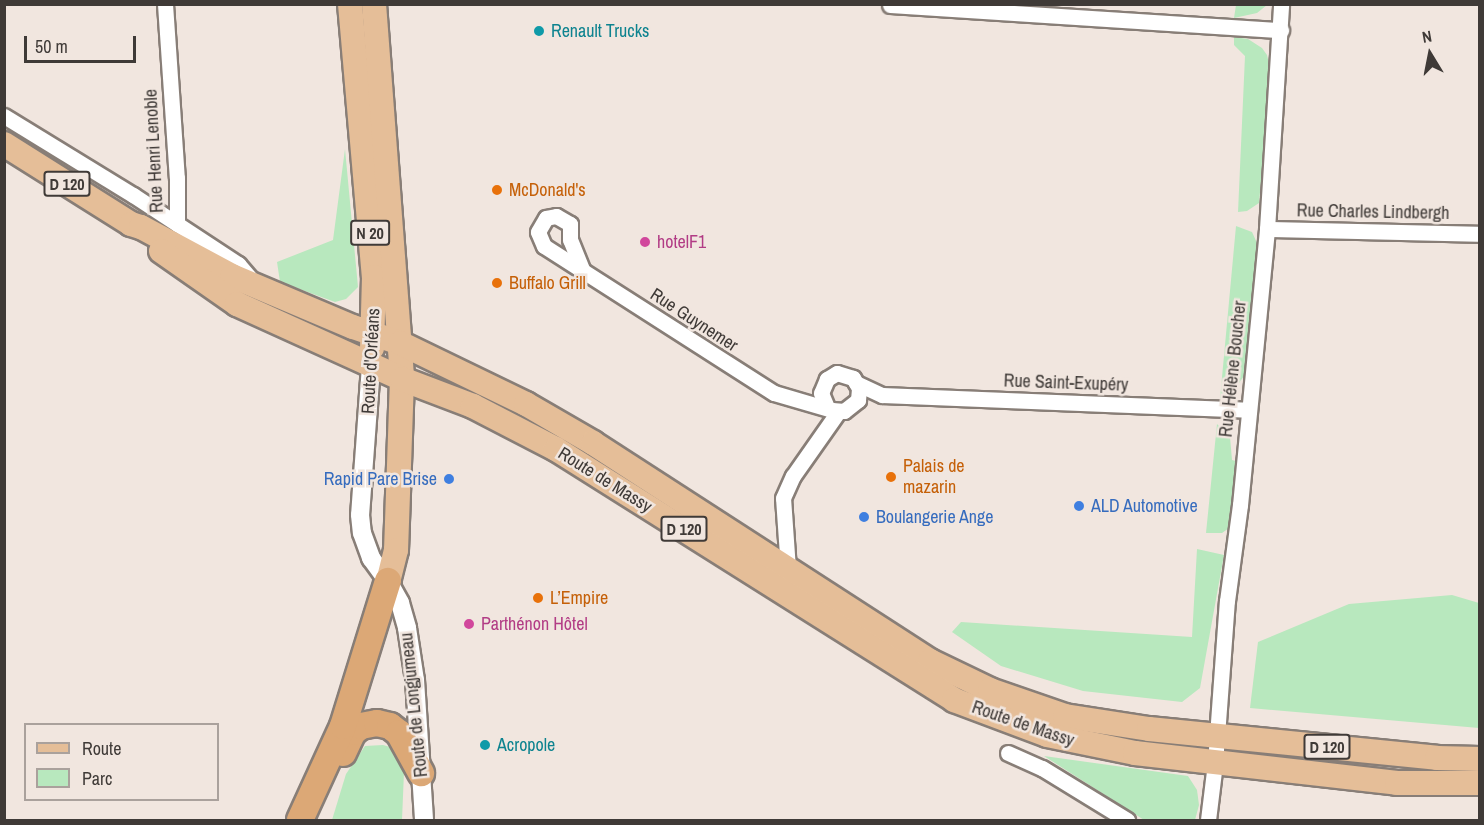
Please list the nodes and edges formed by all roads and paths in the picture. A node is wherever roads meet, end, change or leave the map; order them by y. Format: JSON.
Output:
{"nodes":[{"id":1,"x":165,"y":4,"type":"edge"},
{"id":2,"x":350,"y":4,"type":"edge"},
{"id":3,"x":374,"y":4,"type":"edge"},
{"id":4,"x":1281,"y":4,"type":"edge"},
{"id":5,"x":890,"y":5,"type":"edge"},
{"id":6,"x":1281,"y":30,"type":"junction"},
{"id":7,"x":4,"y":116,"type":"edge"},
{"id":8,"x":372,"y":134,"type":"junction"},
{"id":9,"x":4,"y":144,"type":"edge"},
{"id":10,"x":130,"y":224,"type":"junction"},
{"id":11,"x":177,"y":224,"type":"junction"},
{"id":12,"x":1267,"y":229,"type":"junction"},
{"id":13,"x":1479,"y":234,"type":"edge"},
{"id":14,"x":570,"y":240,"type":"junction"},
{"id":15,"x":548,"y":248,"type":"junction"},
{"id":16,"x":582,"y":269,"type":"junction"},
{"id":17,"x":257,"y":285,"type":"junction"},
{"id":18,"x":372,"y":333,"type":"junction"},
{"id":19,"x":400,"y":343,"type":"junction"},
{"id":20,"x":372,"y":366,"type":"junction"},
{"id":21,"x":402,"y":380,"type":"junction"},
{"id":22,"x":823,"y":383,"type":"junction"},
{"id":23,"x":856,"y":383,"type":"junction"},
{"id":24,"x":882,"y":395,"type":"junction"},
{"id":25,"x":789,"y":396,"type":"junction"},
{"id":26,"x":854,"y":405,"type":"junction"},
{"id":27,"x":833,"y":410,"type":"junction"},
{"id":28,"x":1248,"y":410,"type":"junction"},
{"id":29,"x":788,"y":569,"type":"junction"},
{"id":30,"x":388,"y":581,"type":"junction"},
{"id":31,"x":1217,"y":736,"type":"junction"},
{"id":32,"x":1008,"y":753,"type":"dead end"},
{"id":33,"x":1479,"y":759,"type":"edge"},
{"id":34,"x":1215,"y":763,"type":"junction"},
{"id":35,"x":326,"y":766,"type":"junction"},
{"id":36,"x":421,"y":773,"type":"junction"},
{"id":37,"x":1479,"y":783,"type":"edge"},
{"id":38,"x":300,"y":820,"type":"edge"},
{"id":39,"x":424,"y":820,"type":"edge"},
{"id":40,"x":1127,"y":820,"type":"edge"},
{"id":41,"x":1208,"y":820,"type":"edge"}],
"edges":[{"from":1,"to":11,"type":"street","name":"Rue Henri Lenoble"},
{"from":2,"to":8,"type":"main road","number":"N 20"},
{"from":3,"to":8,"type":"main road","number":"N 20"},
{"from":4,"to":6,"type":"street","name":"Rue Hélène Boucher"},
{"from":5,"to":6,"type":"street"},
{"from":6,"to":12,"type":"street","name":"Rue Hélène Boucher"},
{"from":7,"to":11,"type":"street","name":"Route de Massy"},
{"from":8,"to":18,"type":"main road","name":"Route d'Orléans","number":"N 20"},
{"from":8,"to":19,"type":"main road","name":"Route d'Orléans","number":"N 20"},
{"from":9,"to":10,"type":"main road","number":"D 120"},
{"from":10,"to":17,"type":"main road","name":"Route de Massy","number":"D 120"},
{"from":10,"to":20,"type":"main road","name":"Route de Massy","number":"D 120"},
{"from":11,"to":17,"type":"street","name":"Route de Massy"},
{"from":12,"to":13,"type":"street","name":"Rue Charles Lindbergh"},
{"from":12,"to":28,"type":"street","name":"Rue Hélène Boucher"},
{"from":14,"to":15,"type":"street"},
{"from":14,"to":15,"type":"street"},
{"from":14,"to":16,"type":"street"},
{"from":15,"to":16,"type":"street","name":"Rue Guynemer"},
{"from":16,"to":25,"type":"street","name":"Rue Guynemer"},
{"from":17,"to":18,"type":"main road","name":"Route de Massy","number":"D 120"},
{"from":18,"to":19,"type":"main road","name":"Route de Massy","number":"D 120"},
{"from":18,"to":20,"type":"main road","name":"Route d'Orléans","number":"N 20"},
{"from":19,"to":21,"type":"main road","name":"Route d'Orléans","number":"N 20"},
{"from":19,"to":29,"type":"main road","name":"Route de Massy","number":"D 120"},
{"from":20,"to":21,"type":"main road","name":"Route de Massy","number":"D 120"},
{"from":20,"to":30,"type":"street","name":"Route d'Orléans","number":"N 20"},
{"from":21,"to":30,"type":"main road","number":"N 20"},
{"from":21,"to":34,"type":"main road","name":"Route de Massy","number":"D 120"},
{"from":22,"to":23,"type":"street"},
{"from":22,"to":25,"type":"street"},
{"from":22,"to":27,"type":"street"},
{"from":23,"to":24,"type":"street","name":"Rue Saint-Exupéry"},
{"from":23,"to":26,"type":"street"},
{"from":24,"to":26,"type":"street","name":"Rue Saint-Exupéry"},
{"from":24,"to":28,"type":"street","name":"Rue Saint-Exupéry"},
{"from":25,"to":27,"type":"street","name":"Rue Guynemer"},
{"from":26,"to":27,"type":"street"},
{"from":27,"to":29,"type":"street"},
{"from":28,"to":31,"type":"street","name":"Rue Hélène Boucher"},
{"from":29,"to":31,"type":"main road","name":"Route de Massy","number":"D 120"},
{"from":30,"to":35,"type":"highway","number":"N 20"},
{"from":30,"to":36,"type":"street","name":"Route de Longjumeau"},
{"from":31,"to":33,"type":"main road","name":"Route de Massy","number":"D 120"},
{"from":31,"to":34,"type":"street"},
{"from":32,"to":40,"type":"street","name":"Route de Massy"},
{"from":34,"to":37,"type":"main road","name":"Route de Massy","number":"D 120"},
{"from":34,"to":41,"type":"street"},
{"from":35,"to":36,"type":"highway"},
{"from":35,"to":38,"type":"highway"},
{"from":36,"to":39,"type":"street","name":"Route de Longjumeau"}]}
